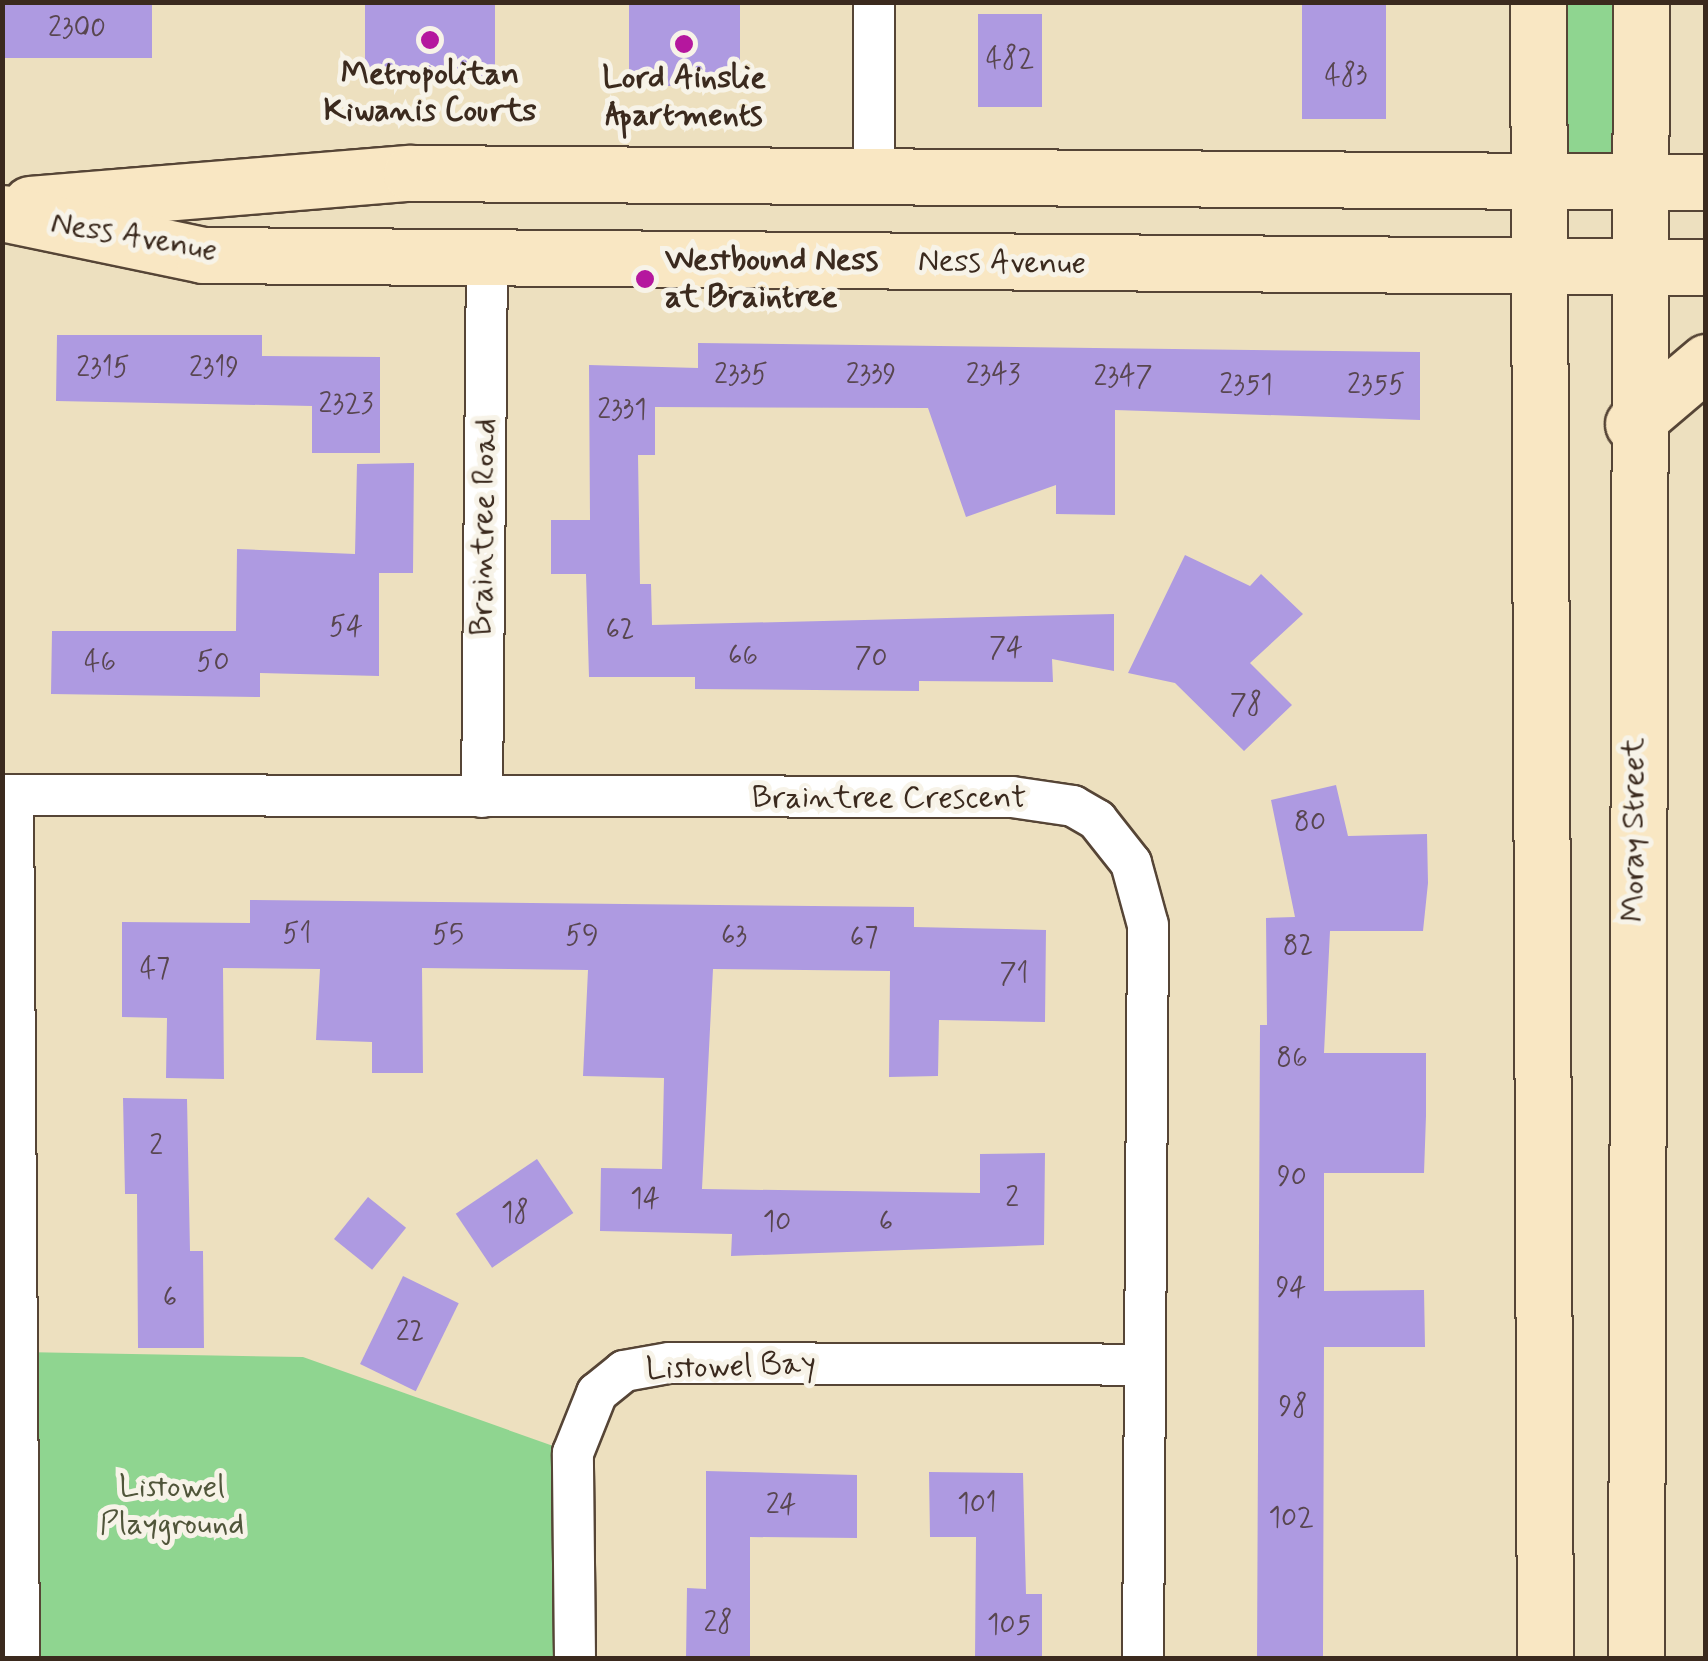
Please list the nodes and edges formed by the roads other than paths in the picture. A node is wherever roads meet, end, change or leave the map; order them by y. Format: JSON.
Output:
{"nodes":[{"id":1,"x":874,"y":2,"type":"edge"},
{"id":2,"x":1538,"y":2,"type":"edge"},
{"id":3,"x":1641,"y":2,"type":"edge"},
{"id":4,"x":874,"y":177,"type":"junction"},
{"id":5,"x":1537,"y":179,"type":"junction"},
{"id":6,"x":1640,"y":181,"type":"junction"},
{"id":7,"x":1706,"y":182,"type":"edge"},
{"id":8,"x":2,"y":210,"type":"edge"},
{"id":9,"x":487,"y":258,"type":"junction"},
{"id":10,"x":1538,"y":266,"type":"junction"},
{"id":11,"x":1635,"y":266,"type":"junction"},
{"id":12,"x":1706,"y":267,"type":"edge"},
{"id":13,"x":1706,"y":362,"type":"edge"},
{"id":14,"x":1633,"y":424,"type":"junction"},
{"id":15,"x":8,"y":795,"type":"edge"},
{"id":16,"x":482,"y":797,"type":"junction"},
{"id":17,"x":1144,"y":1365,"type":"junction"},
{"id":18,"x":19,"y":1658,"type":"edge"},
{"id":19,"x":575,"y":1658,"type":"edge"},
{"id":20,"x":1143,"y":1658,"type":"edge"},
{"id":21,"x":1546,"y":1658,"type":"edge"},
{"id":22,"x":1636,"y":1658,"type":"edge"}],
"edges":[{"from":1,"to":4,"type":"street"},
{"from":2,"to":5,"type":"main road"},
{"from":3,"to":6,"type":"main road","name":"Moray Street"},
{"from":4,"to":5,"type":"main road","name":"Ness Avenue"},
{"from":4,"to":8,"type":"main road","name":"Ness Avenue"},
{"from":5,"to":6,"type":"main road","name":"Ness Avenue"},
{"from":5,"to":10,"type":"main road"},
{"from":6,"to":7,"type":"main road","name":"Ness Avenue"},
{"from":6,"to":11,"type":"main road","name":"Moray Street"},
{"from":8,"to":9,"type":"main road","name":"Ness Avenue"},
{"from":9,"to":10,"type":"main road","name":"Ness Avenue"},
{"from":9,"to":16,"type":"street","name":"Braintree Road"},
{"from":10,"to":11,"type":"main road","name":"Ness Avenue"},
{"from":10,"to":21,"type":"main road"},
{"from":11,"to":12,"type":"main road","name":"Ness Avenue"},
{"from":11,"to":14,"type":"main road","name":"Moray Street"},
{"from":13,"to":14,"type":"main road"},
{"from":14,"to":22,"type":"main road","name":"Moray Street"},
{"from":15,"to":16,"type":"street","name":"Braintree Crescent"},
{"from":15,"to":18,"type":"street"},
{"from":16,"to":17,"type":"street","name":"Braintree Crescent"},
{"from":17,"to":19,"type":"street","name":"Listowel Bay"},
{"from":17,"to":20,"type":"street","name":"Braintree Crescent"}]}
